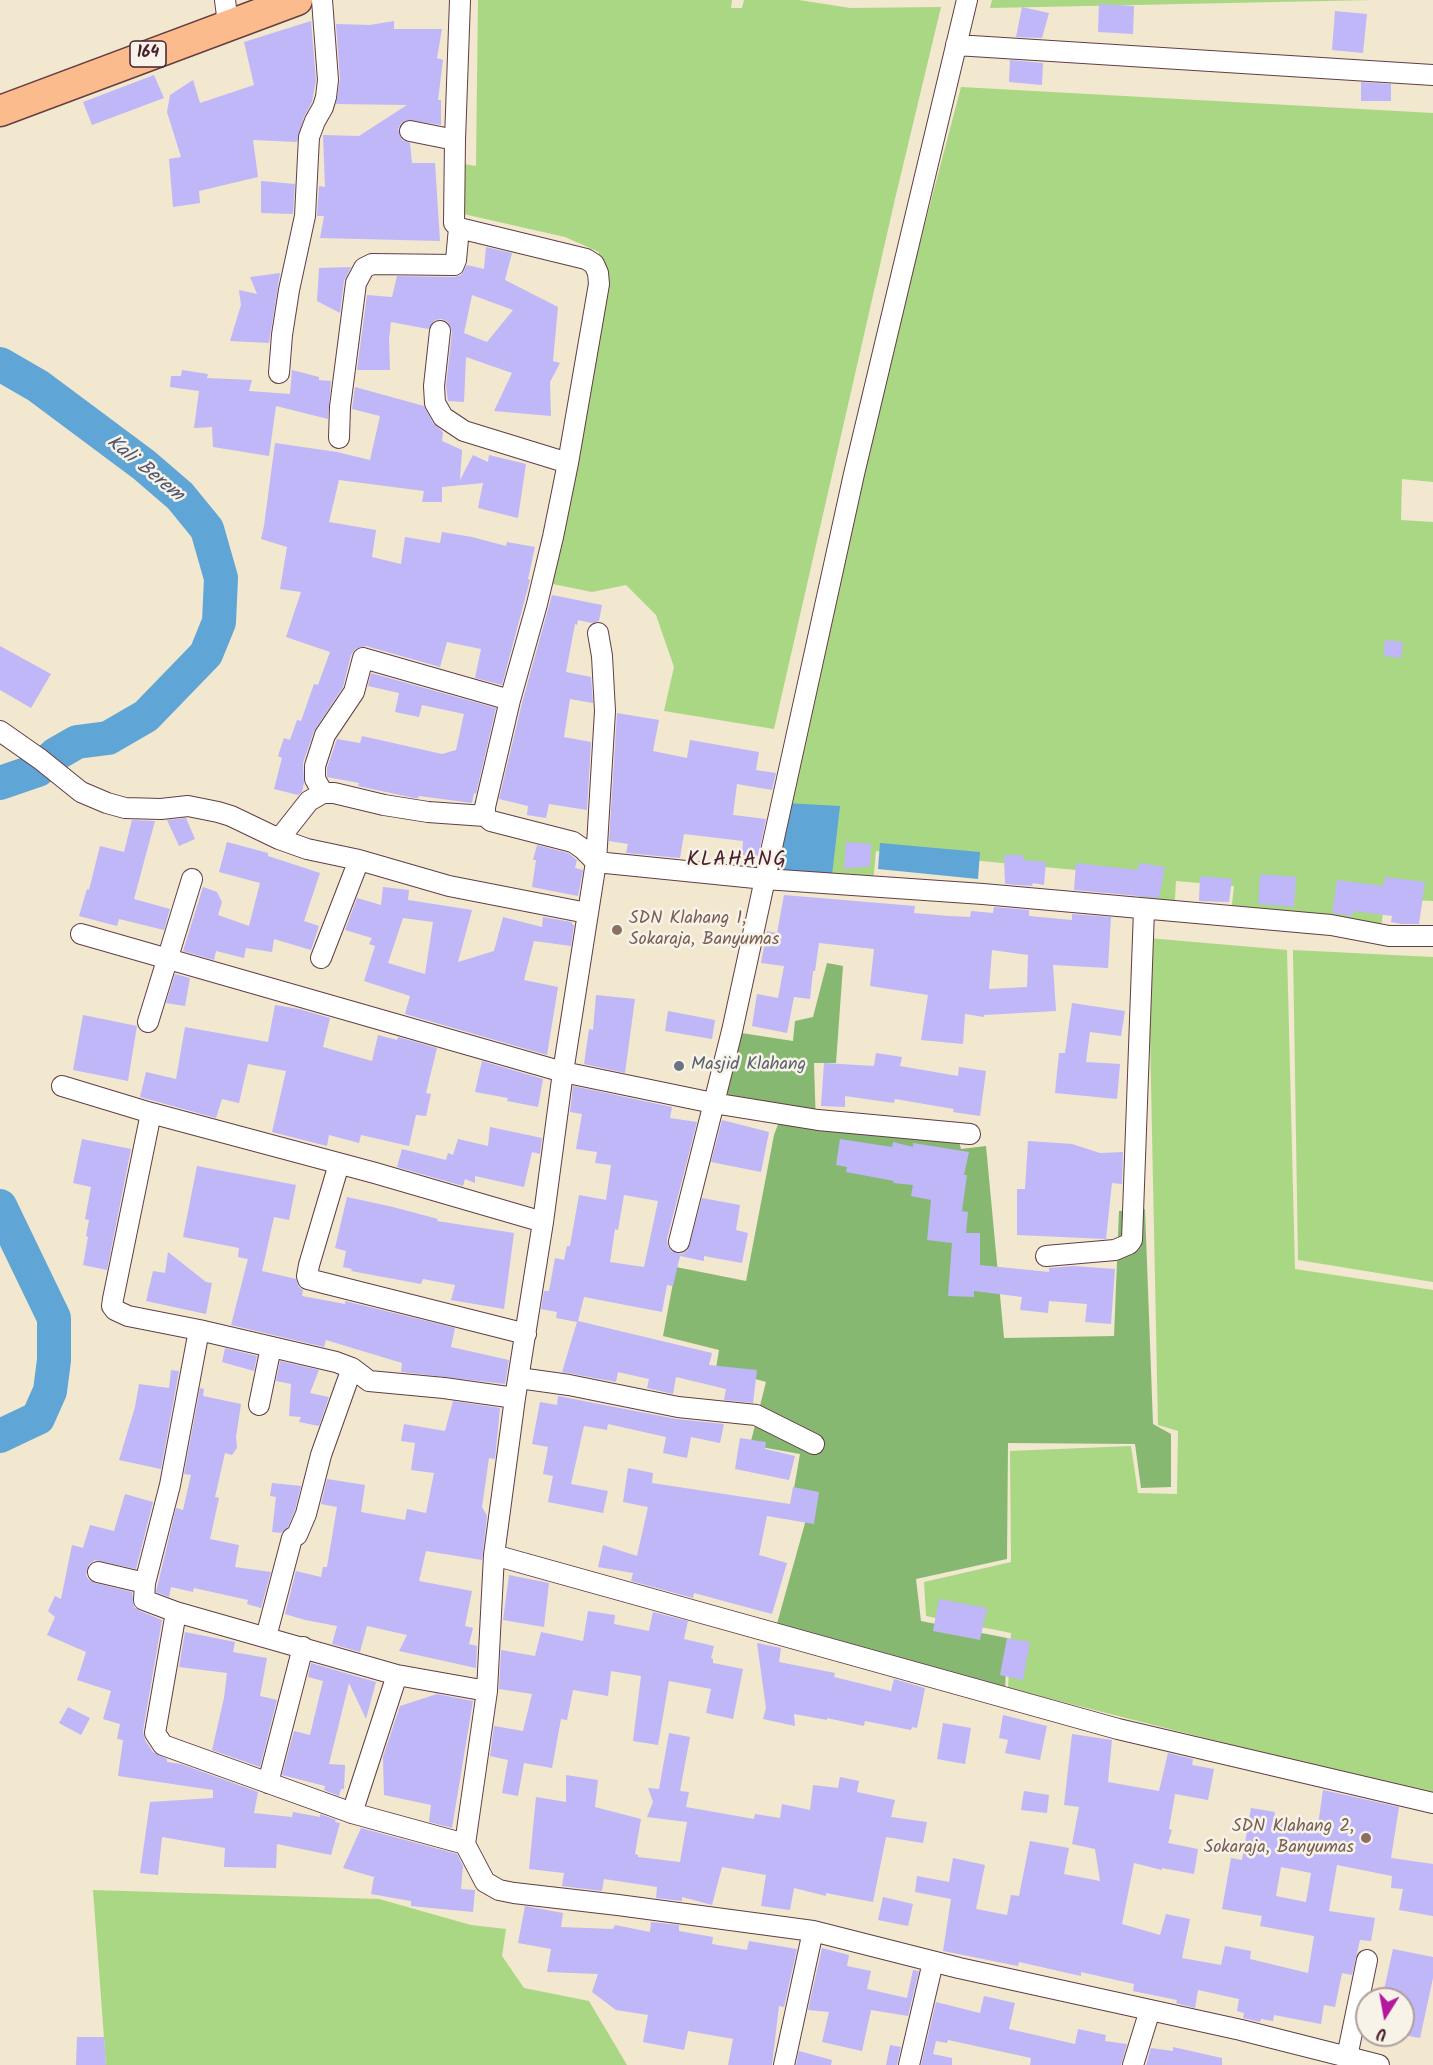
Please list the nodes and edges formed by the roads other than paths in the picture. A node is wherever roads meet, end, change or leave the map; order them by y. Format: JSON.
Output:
{"nodes":[{"id":1,"x":297,"y":0,"type":"edge"},
{"id":2,"x":322,"y":0,"type":"edge"},
{"id":3,"x":460,"y":0,"type":"edge"},
{"id":4,"x":967,"y":0,"type":"edge"},
{"id":5,"x":226,"y":12,"type":"edge"},
{"id":6,"x":956,"y":45,"type":"junction"},
{"id":7,"x":1433,"y":75,"type":"edge"},
{"id":8,"x":0,"y":111,"type":"edge"},
{"id":9,"x":410,"y":131,"type":"dead end"},
{"id":10,"x":454,"y":140,"type":"junction"},
{"id":11,"x":459,"y":228,"type":"junction"},
{"id":12,"x":440,"y":331,"type":"dead end"},
{"id":13,"x":279,"y":373,"type":"dead end"},
{"id":14,"x":339,"y":438,"type":"dead end"},
{"id":15,"x":568,"y":463,"type":"junction"},
{"id":16,"x":598,"y":633,"type":"dead end"},
{"id":17,"x":510,"y":700,"type":"junction"},
{"id":18,"x":0,"y":731,"type":"edge"},
{"id":19,"x":323,"y":793,"type":"junction"},
{"id":20,"x":485,"y":816,"type":"junction"},
{"id":21,"x":279,"y":839,"type":"junction"},
{"id":22,"x":359,"y":860,"type":"junction"},
{"id":23,"x":596,"y":862,"type":"junction"},
{"id":24,"x":192,"y":879,"type":"dead end"},
{"id":25,"x":765,"y":879,"type":"junction"},
{"id":26,"x":1144,"y":910,"type":"junction"},
{"id":27,"x":587,"y":913,"type":"junction"},
{"id":28,"x":81,"y":934,"type":"dead end"},
{"id":29,"x":1433,"y":936,"type":"edge"},
{"id":30,"x":321,"y":958,"type":"dead end"},
{"id":31,"x":166,"y":959,"type":"junction"},
{"id":32,"x":148,"y":1022,"type":"dead end"},
{"id":33,"x":563,"y":1072,"type":"junction"},
{"id":34,"x":62,"y":1086,"type":"dead end"},
{"id":35,"x":713,"y":1103,"type":"junction"},
{"id":36,"x":151,"y":1113,"type":"junction"},
{"id":37,"x":970,"y":1134,"type":"dead end"},
{"id":38,"x":339,"y":1164,"type":"junction"},
{"id":39,"x":543,"y":1222,"type":"junction"},
{"id":40,"x":679,"y":1242,"type":"dead end"},
{"id":41,"x":1046,"y":1256,"type":"dead end"},
{"id":42,"x":199,"y":1330,"type":"junction"},
{"id":43,"x":526,"y":1334,"type":"junction"},
{"id":44,"x":271,"y":1347,"type":"junction"},
{"id":45,"x":352,"y":1368,"type":"junction"},
{"id":46,"x":519,"y":1378,"type":"junction"},
{"id":47,"x":515,"y":1398,"type":"junction"},
{"id":48,"x":259,"y":1405,"type":"dead end"},
{"id":49,"x":814,"y":1444,"type":"dead end"},
{"id":50,"x":494,"y":1555,"type":"junction"},
{"id":51,"x":98,"y":1572,"type":"dead end"},
{"id":52,"x":145,"y":1583,"type":"junction"},
{"id":53,"x":176,"y":1612,"type":"junction"},
{"id":54,"x":266,"y":1637,"type":"junction"},
{"id":55,"x":303,"y":1647,"type":"junction"},
{"id":56,"x":397,"y":1675,"type":"junction"},
{"id":57,"x":487,"y":1691,"type":"junction"},
{"id":58,"x":268,"y":1783,"type":"junction"},
{"id":59,"x":1433,"y":1803,"type":"edge"},
{"id":60,"x":352,"y":1813,"type":"junction"},
{"id":61,"x":465,"y":1844,"type":"junction"},
{"id":62,"x":813,"y":1931,"type":"junction"},
{"id":63,"x":1367,"y":1960,"type":"dead end"},
{"id":64,"x":933,"y":1962,"type":"junction"},
{"id":65,"x":1150,"y":2010,"type":"junction"},
{"id":66,"x":1347,"y":2057,"type":"junction"},
{"id":67,"x":784,"y":2065,"type":"edge"},
{"id":68,"x":909,"y":2065,"type":"edge"},
{"id":69,"x":1133,"y":2065,"type":"edge"},
{"id":70,"x":1379,"y":2065,"type":"edge"}],
"edges":[{"from":1,"to":5,"type":"main road","number":"164"},
{"from":2,"to":13,"type":"street"},
{"from":3,"to":10,"type":"street"},
{"from":4,"to":6,"type":"street"},
{"from":5,"to":8,"type":"main road","number":"164"},
{"from":6,"to":7,"type":"street"},
{"from":6,"to":25,"type":"street"},
{"from":9,"to":10,"type":"street"},
{"from":10,"to":11,"type":"street"},
{"from":11,"to":14,"type":"street"},
{"from":11,"to":15,"type":"street"},
{"from":12,"to":15,"type":"street"},
{"from":15,"to":17,"type":"street"},
{"from":16,"to":23,"type":"street"},
{"from":17,"to":19,"type":"street"},
{"from":17,"to":20,"type":"street"},
{"from":18,"to":21,"type":"street"},
{"from":19,"to":20,"type":"street"},
{"from":19,"to":21,"type":"street"},
{"from":20,"to":23,"type":"street"},
{"from":21,"to":22,"type":"street"},
{"from":22,"to":27,"type":"street"},
{"from":22,"to":30,"type":"street"},
{"from":23,"to":25,"type":"street"},
{"from":23,"to":27,"type":"street"},
{"from":24,"to":31,"type":"street"},
{"from":25,"to":26,"type":"street"},
{"from":25,"to":35,"type":"street"},
{"from":26,"to":29,"type":"street"},
{"from":26,"to":41,"type":"street"},
{"from":27,"to":33,"type":"street"},
{"from":28,"to":31,"type":"street"},
{"from":31,"to":32,"type":"street"},
{"from":31,"to":33,"type":"street"},
{"from":33,"to":35,"type":"street"},
{"from":33,"to":39,"type":"street"},
{"from":34,"to":36,"type":"street"},
{"from":35,"to":37,"type":"street"},
{"from":35,"to":40,"type":"street"},
{"from":36,"to":38,"type":"street"},
{"from":36,"to":42,"type":"street"},
{"from":38,"to":39,"type":"street"},
{"from":38,"to":43,"type":"street"},
{"from":39,"to":43,"type":"street"},
{"from":42,"to":44,"type":"street"},
{"from":42,"to":52,"type":"street"},
{"from":43,"to":46,"type":"street"},
{"from":44,"to":45,"type":"street"},
{"from":44,"to":48,"type":"street"},
{"from":45,"to":47,"type":"street"},
{"from":45,"to":54,"type":"street"},
{"from":46,"to":47,"type":"street"},
{"from":46,"to":49,"type":"street"},
{"from":47,"to":50,"type":"street"},
{"from":50,"to":57,"type":"street"},
{"from":50,"to":59,"type":"street"},
{"from":51,"to":52,"type":"street"},
{"from":52,"to":53,"type":"street"},
{"from":53,"to":54,"type":"street"},
{"from":53,"to":58,"type":"street"},
{"from":54,"to":55,"type":"street"},
{"from":55,"to":56,"type":"street"},
{"from":55,"to":58,"type":"street"},
{"from":56,"to":57,"type":"street"},
{"from":56,"to":60,"type":"street"},
{"from":57,"to":61,"type":"street"},
{"from":58,"to":60,"type":"street"},
{"from":60,"to":61,"type":"street"},
{"from":61,"to":62,"type":"street"},
{"from":62,"to":64,"type":"street"},
{"from":62,"to":67,"type":"street"},
{"from":63,"to":66,"type":"street"},
{"from":64,"to":65,"type":"street"},
{"from":64,"to":68,"type":"street"},
{"from":65,"to":66,"type":"street"},
{"from":65,"to":69,"type":"street"},
{"from":66,"to":70,"type":"street"}]}
